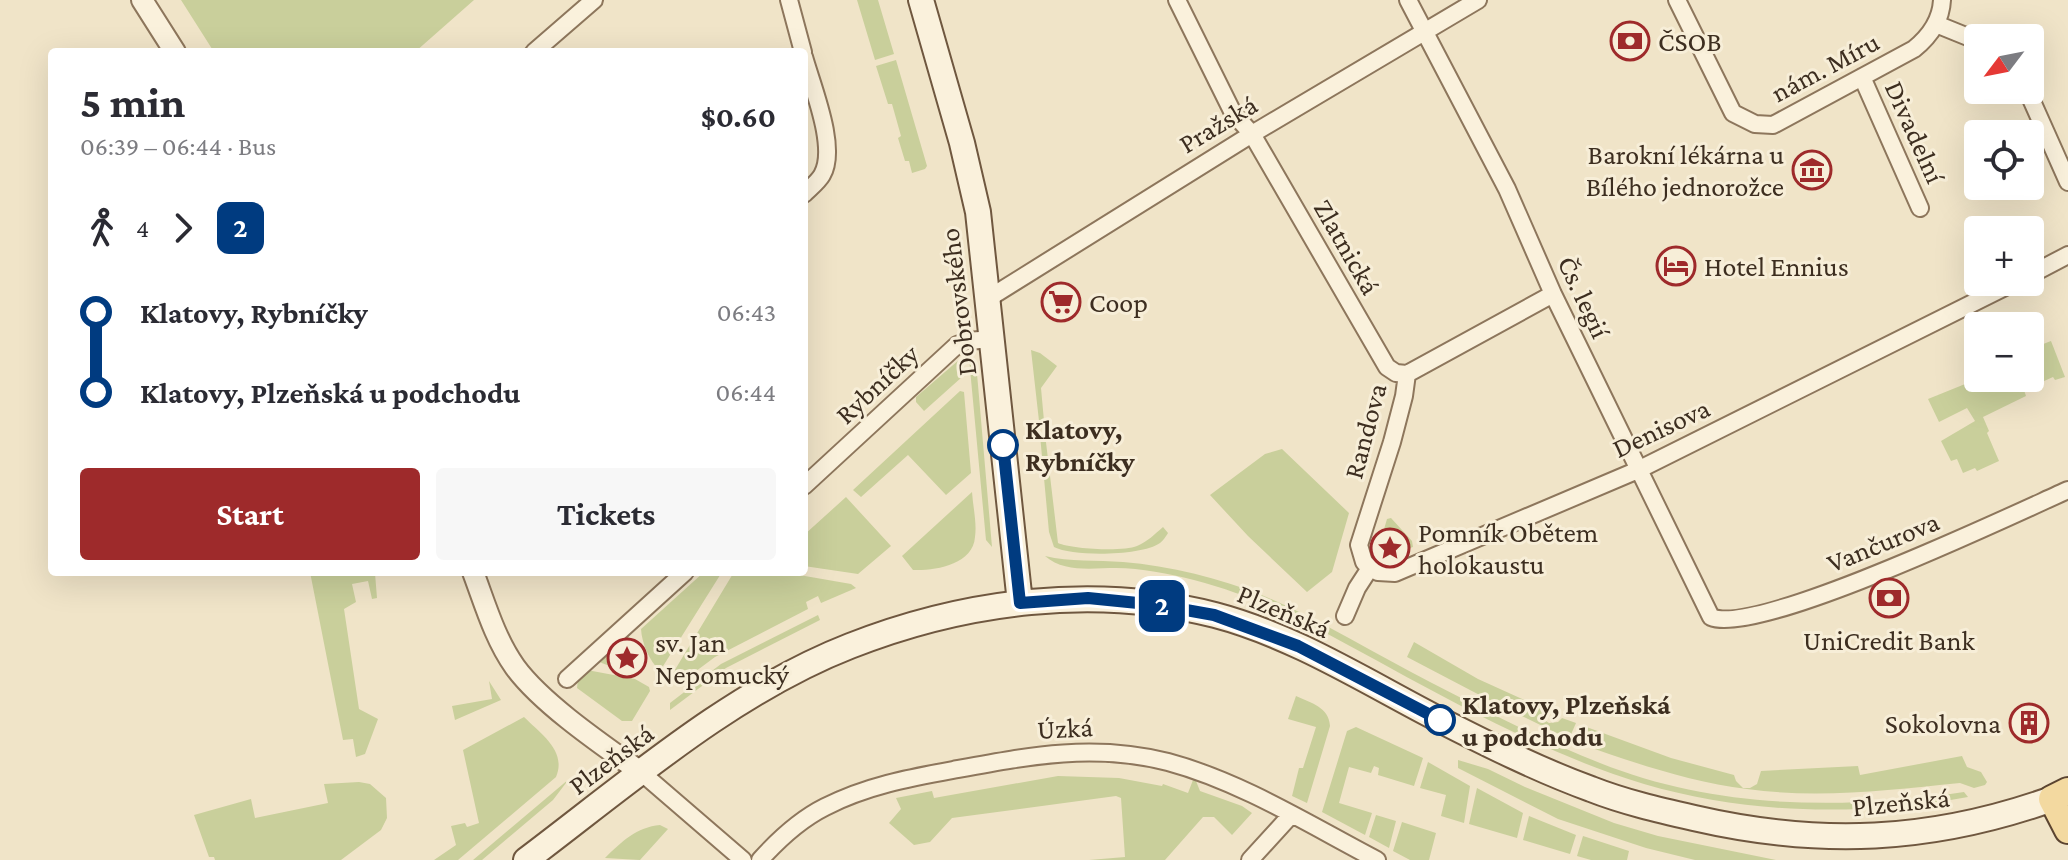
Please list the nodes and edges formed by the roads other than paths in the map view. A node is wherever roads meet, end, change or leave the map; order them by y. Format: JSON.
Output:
{"nodes":[{"id":1,"x":142,"y":0,"type":"edge"},
{"id":2,"x":594,"y":0,"type":"edge"},
{"id":3,"x":789,"y":0,"type":"edge"},
{"id":4,"x":921,"y":0,"type":"edge"},
{"id":5,"x":1177,"y":0,"type":"edge"},
{"id":6,"x":1408,"y":0,"type":"edge"},
{"id":7,"x":1478,"y":0,"type":"edge"},
{"id":8,"x":1677,"y":0,"type":"edge"},
{"id":9,"x":1942,"y":0,"type":"edge"},
{"id":10,"x":1936,"y":24,"type":"junction"},
{"id":11,"x":1425,"y":31,"type":"junction"},
{"id":12,"x":1964,"y":35,"type":"edge"},
{"id":13,"x":172,"y":48,"type":"edge"},
{"id":14,"x":539,"y":48,"type":"edge"},
{"id":15,"x":801,"y":48,"type":"edge"},
{"id":16,"x":808,"y":72,"type":"edge"},
{"id":17,"x":1862,"y":77,"type":"junction"},
{"id":18,"x":2033,"y":104,"type":"edge"},
{"id":19,"x":1252,"y":134,"type":"junction"},
{"id":20,"x":2068,"y":182,"type":"edge"},
{"id":21,"x":808,"y":190,"type":"edge"},
{"id":22,"x":1920,"y":208,"type":"dead end"},
{"id":23,"x":2068,"y":255,"type":"edge"},
{"id":24,"x":2044,"y":268,"type":"edge"},
{"id":25,"x":1553,"y":294,"type":"junction"},
{"id":26,"x":1987,"y":296,"type":"edge"},
{"id":27,"x":989,"y":298,"type":"junction"},
{"id":28,"x":993,"y":339,"type":"junction"},
{"id":29,"x":1407,"y":374,"type":"junction"},
{"id":30,"x":1638,"y":470,"type":"junction"},
{"id":31,"x":808,"y":482,"type":"edge"},
{"id":32,"x":2068,"y":490,"type":"edge"},
{"id":33,"x":1370,"y":568,"type":"junction"},
{"id":34,"x":475,"y":576,"type":"edge"},
{"id":35,"x":681,"y":576,"type":"edge"},
{"id":36,"x":1020,"y":603,"type":"junction"},
{"id":37,"x":1345,"y":616,"type":"dead end"},
{"id":38,"x":1711,"y":617,"type":"joint"},
{"id":39,"x":567,"y":679,"type":"dead end"},
{"id":40,"x":642,"y":773,"type":"junction"},
{"id":41,"x":2060,"y":795,"type":"edge"},
{"id":42,"x":1291,"y":815,"type":"junction"},
{"id":43,"x":2068,"y":830,"type":"edge"},
{"id":44,"x":1371,"y":859,"type":"edge"},
{"id":45,"x":526,"y":860,"type":"edge"},
{"id":46,"x":743,"y":860,"type":"edge"},
{"id":47,"x":760,"y":860,"type":"edge"},
{"id":48,"x":1250,"y":860,"type":"edge"}],
"edges":[{"from":1,"to":13,"type":"street"},
{"from":2,"to":14,"type":"street"},
{"from":3,"to":15,"type":"street"},
{"from":4,"to":27,"type":"main road","name":"Dobrovského"},
{"from":5,"to":19,"type":"street","name":"Zlatnická"},
{"from":6,"to":11,"type":"street","name":"Čs. legií"},
{"from":7,"to":11,"type":"street","name":"Pražská"},
{"from":8,"to":17,"type":"street","name":"nám. Míru"},
{"from":9,"to":10,"type":"street"},
{"from":10,"to":12,"type":"street"},
{"from":10,"to":17,"type":"street","name":"nám. Míru"},
{"from":11,"to":19,"type":"street","name":"Pražská"},
{"from":11,"to":25,"type":"street","name":"Čs. legií"},
{"from":16,"to":21,"type":"street"},
{"from":17,"to":22,"type":"street","name":"Divadelní"},
{"from":18,"to":20,"type":"street"},
{"from":19,"to":27,"type":"street","name":"Pražská"},
{"from":19,"to":29,"type":"street","name":"Zlatnická"},
{"from":23,"to":24,"type":"street"},
{"from":25,"to":29,"type":"street","name":"Randova"},
{"from":25,"to":30,"type":"street","name":"Čs. legií"},
{"from":26,"to":30,"type":"street","name":"Denisova"},
{"from":27,"to":28,"type":"main road","name":"Dobrovského"},
{"from":28,"to":31,"type":"street","name":"Rybníčky"},
{"from":28,"to":36,"type":"main road","name":"Dobrovského"},
{"from":29,"to":33,"type":"street","name":"Randova"},
{"from":30,"to":33,"type":"street","name":"Denisova"},
{"from":30,"to":38,"type":"street","name":"Čs. legií"},
{"from":32,"to":38,"type":"street","name":"Vančurova"},
{"from":33,"to":37,"type":"street"},
{"from":34,"to":40,"type":"street"},
{"from":35,"to":39,"type":"street"},
{"from":36,"to":40,"type":"main road","name":"Plzeňská"},
{"from":36,"to":41,"type":"main road","name":"Plzeňská"},
{"from":40,"to":45,"type":"main road","name":"Plzeňská"},
{"from":40,"to":46,"type":"street"},
{"from":41,"to":43,"type":"main road"},
{"from":42,"to":44,"type":"street","name":"Úzká"},
{"from":42,"to":47,"type":"street","name":"Úzká"},
{"from":42,"to":48,"type":"street"}]}
